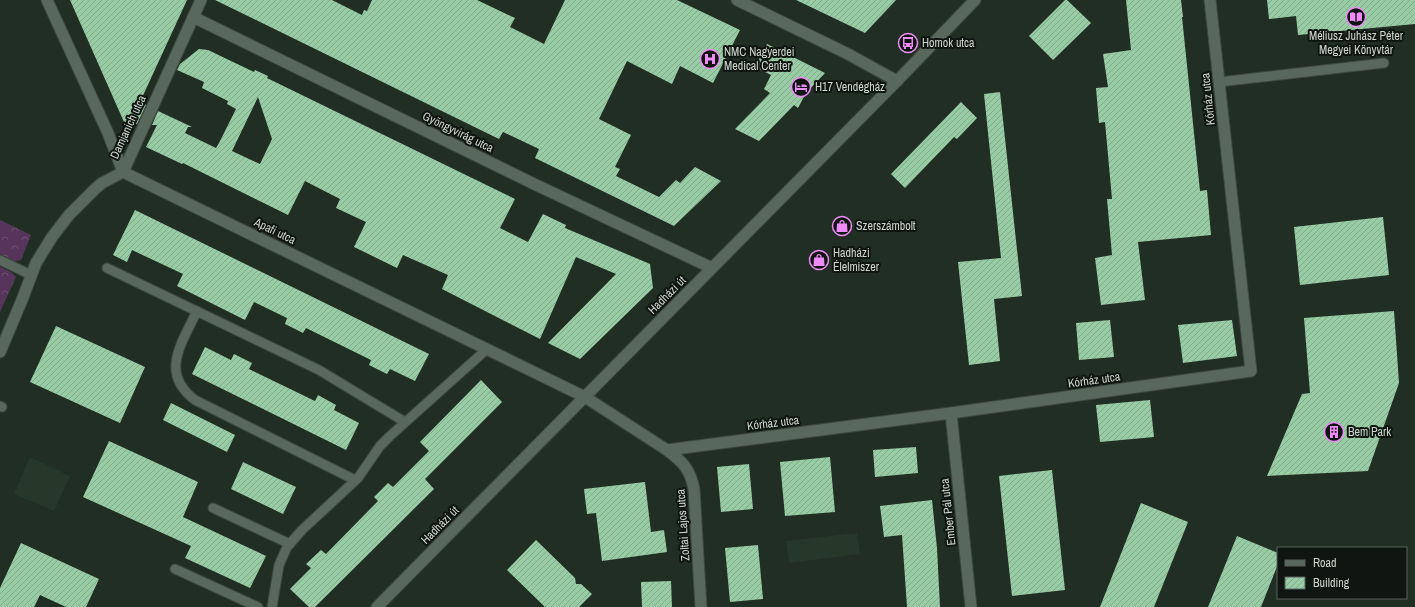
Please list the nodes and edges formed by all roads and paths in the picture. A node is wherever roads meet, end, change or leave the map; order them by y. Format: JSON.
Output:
{"nodes":[{"id":1,"x":46,"y":0,"type":"edge"},
{"id":2,"x":201,"y":0,"type":"edge"},
{"id":3,"x":737,"y":0,"type":"edge"},
{"id":4,"x":975,"y":0,"type":"edge"},
{"id":5,"x":1210,"y":0,"type":"edge"},
{"id":6,"x":193,"y":17,"type":"junction"},
{"id":7,"x":1384,"y":63,"type":"dead end"},
{"id":8,"x":897,"y":81,"type":"junction"},
{"id":9,"x":1219,"y":82,"type":"junction"},
{"id":10,"x":122,"y":172,"type":"junction"},
{"id":11,"x":0,"y":260,"type":"edge"},
{"id":12,"x":107,"y":268,"type":"dead end"},
{"id":13,"x":712,"y":268,"type":"junction"},
{"id":14,"x":31,"y":275,"type":"junction"},
{"id":15,"x":197,"y":311,"type":"junction"},
{"id":16,"x":487,"y":349,"type":"junction"},
{"id":17,"x":0,"y":352,"type":"edge"},
{"id":18,"x":585,"y":397,"type":"junction"},
{"id":19,"x":951,"y":413,"type":"junction"},
{"id":20,"x":405,"y":422,"type":"junction"},
{"id":21,"x":667,"y":450,"type":"junction"},
{"id":22,"x":355,"y":480,"type":"junction"},
{"id":23,"x":213,"y":508,"type":"dead end"},
{"id":24,"x":290,"y":544,"type":"junction"},
{"id":25,"x":175,"y":569,"type":"dead end"},
{"id":26,"x":258,"y":607,"type":"edge"},
{"id":27,"x":272,"y":607,"type":"edge"},
{"id":28,"x":377,"y":607,"type":"edge"},
{"id":29,"x":701,"y":607,"type":"edge"},
{"id":30,"x":971,"y":607,"type":"edge"}],
"edges":[{"from":1,"to":10,"type":"street"},
{"from":2,"to":6,"type":"street","name":"Damjanich utca"},
{"from":3,"to":8,"type":"street"},
{"from":4,"to":8,"type":"street","name":"Hadházi út"},
{"from":5,"to":9,"type":"street","name":"Kórház utca"},
{"from":6,"to":10,"type":"street","name":"Damjanich utca"},
{"from":6,"to":13,"type":"street","name":"Gyöngyvirág utca"},
{"from":7,"to":9,"type":"lane"},
{"from":8,"to":13,"type":"street","name":"Hadházi út"},
{"from":9,"to":19,"type":"street","name":"Kórház utca"},
{"from":10,"to":14,"type":"street","name":"Damjanich utca"},
{"from":10,"to":16,"type":"street","name":"Apafi utca"},
{"from":11,"to":14,"type":"lane"},
{"from":12,"to":15,"type":"lane"},
{"from":13,"to":18,"type":"street","name":"Hadházi út"},
{"from":14,"to":17,"type":"street","name":"Damjanich utca"},
{"from":15,"to":20,"type":"lane"},
{"from":15,"to":22,"type":"lane"},
{"from":16,"to":18,"type":"street","name":"Apafi utca"},
{"from":16,"to":20,"type":"lane"},
{"from":18,"to":21,"type":"street"},
{"from":18,"to":28,"type":"street","name":"Hadházi út"},
{"from":19,"to":21,"type":"street","name":"Kórház utca"},
{"from":19,"to":30,"type":"street","name":"Ember Pál utca"},
{"from":20,"to":22,"type":"lane"},
{"from":21,"to":29,"type":"street","name":"Zoltai Lajos utca"},
{"from":22,"to":24,"type":"lane"},
{"from":23,"to":24,"type":"lane"},
{"from":24,"to":27,"type":"lane"},
{"from":25,"to":26,"type":"lane"}]}
